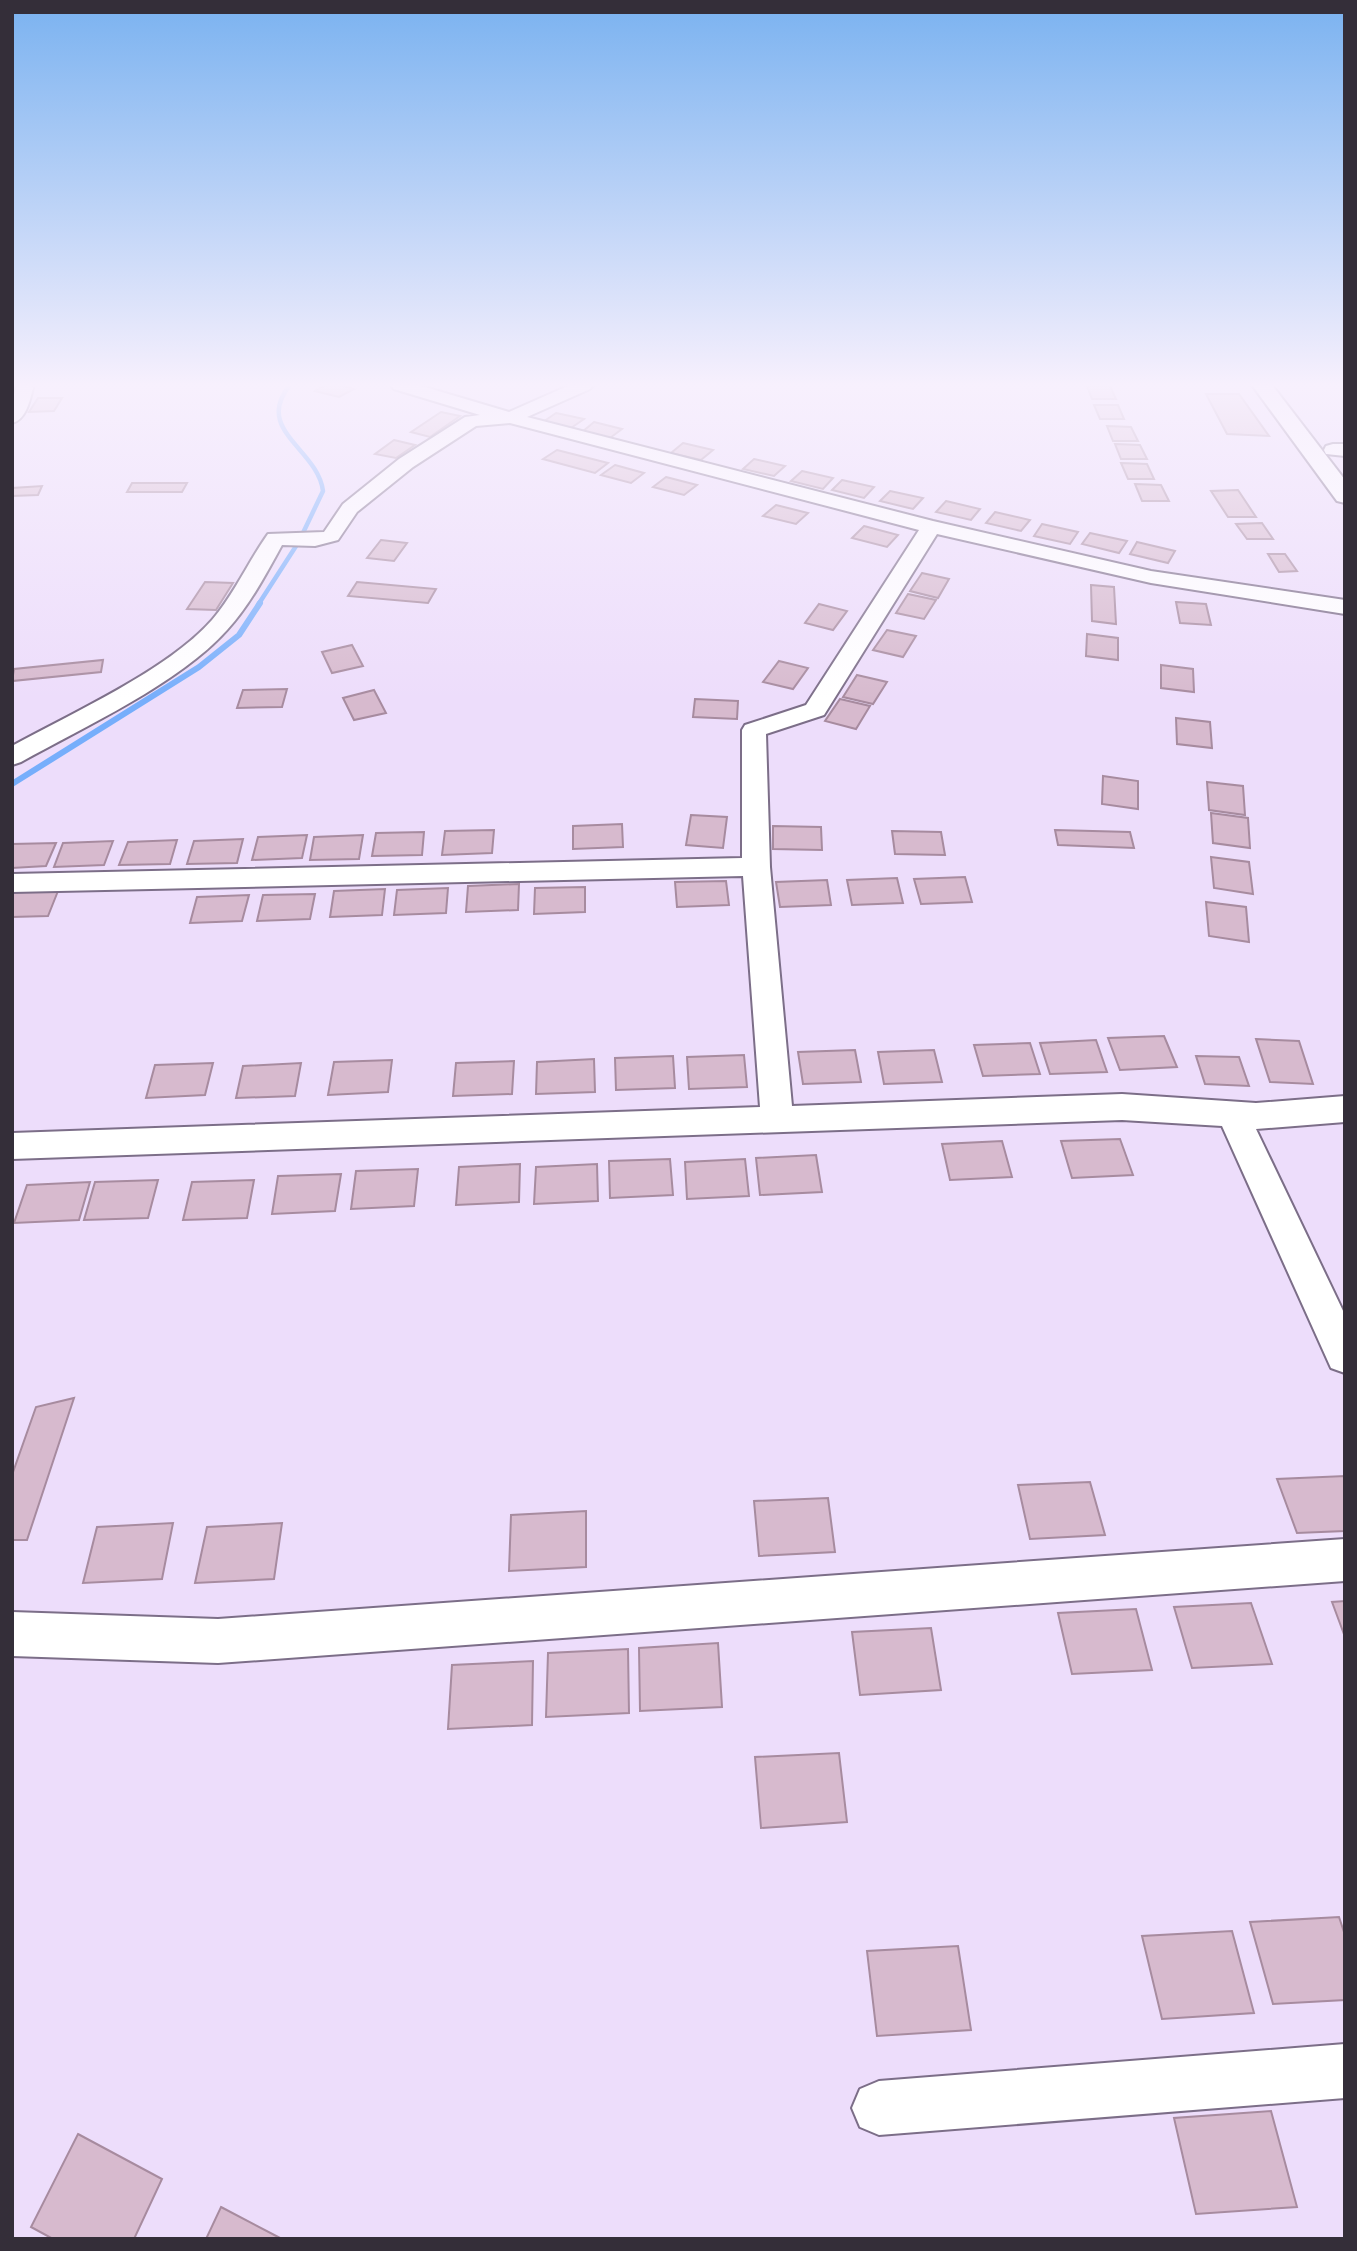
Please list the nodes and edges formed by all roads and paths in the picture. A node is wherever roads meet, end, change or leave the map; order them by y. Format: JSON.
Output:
{"nodes":[{"id":1,"x":372,"y":490,"type":"edge"},
{"id":2,"x":788,"y":490,"type":"edge"},
{"id":3,"x":931,"y":527,"type":"junction"},
{"id":4,"x":1345,"y":607,"type":"edge"},
{"id":5,"x":12,"y":757,"type":"edge"},
{"id":6,"x":756,"y":867,"type":"junction"},
{"id":7,"x":12,"y":883,"type":"edge"},
{"id":8,"x":1345,"y":1109,"type":"edge"},
{"id":9,"x":1233,"y":1115,"type":"junction"},
{"id":10,"x":777,"y":1119,"type":"junction"},
{"id":11,"x":12,"y":1146,"type":"edge"},
{"id":12,"x":1345,"y":1356,"type":"edge"},
{"id":13,"x":1345,"y":1560,"type":"edge"},
{"id":14,"x":12,"y":1634,"type":"edge"},
{"id":15,"x":1345,"y":2071,"type":"edge"},
{"id":16,"x":879,"y":2108,"type":"dead end"}],
"edges":[{"from":1,"to":5,"type":"street"},
{"from":2,"to":3,"type":"street"},
{"from":3,"to":4,"type":"street"},
{"from":3,"to":6,"type":"street"},
{"from":6,"to":7,"type":"street"},
{"from":6,"to":10,"type":"street"},
{"from":8,"to":9,"type":"street"},
{"from":9,"to":10,"type":"street"},
{"from":9,"to":12,"type":"street"},
{"from":10,"to":11,"type":"street"},
{"from":13,"to":14,"type":"street"},
{"from":15,"to":16,"type":"street"}]}
